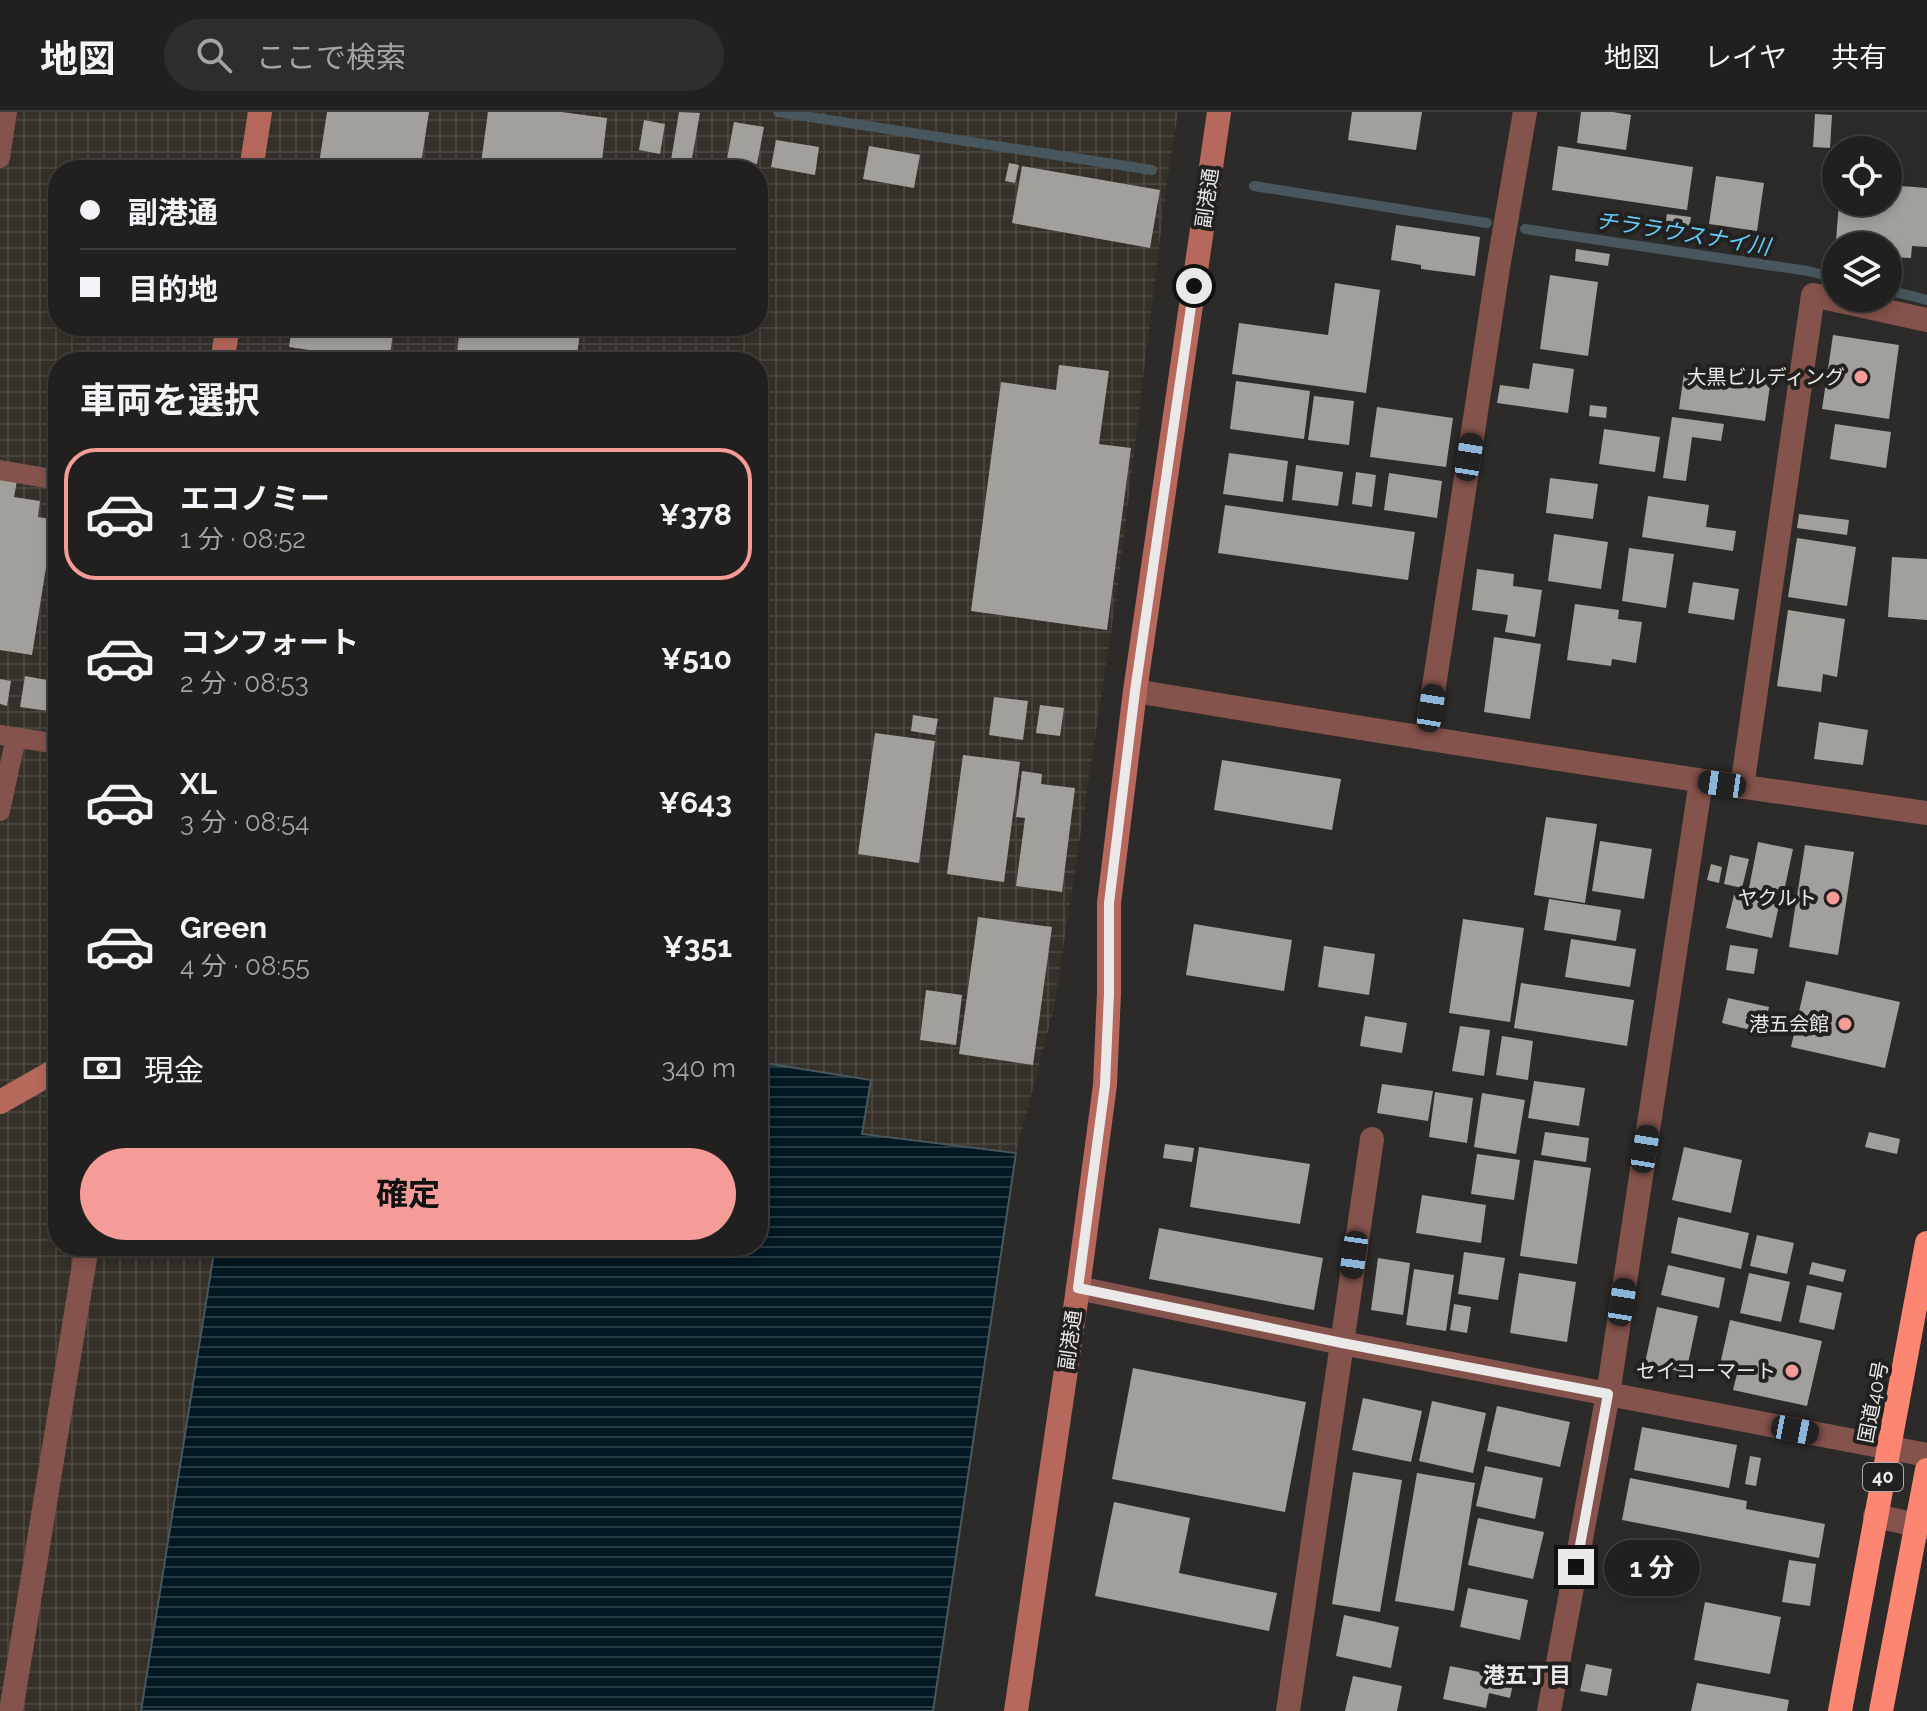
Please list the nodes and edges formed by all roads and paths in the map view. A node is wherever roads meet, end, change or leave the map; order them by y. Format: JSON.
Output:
{"nodes":[{"id":1,"x":7,"y":112,"type":"edge"},
{"id":2,"x":260,"y":112,"type":"edge"},
{"id":3,"x":1219,"y":112,"type":"edge"},
{"id":4,"x":1525,"y":112,"type":"edge"},
{"id":5,"x":0,"y":158,"type":"edge"},
{"id":6,"x":253,"y":160,"type":"edge"},
{"id":7,"x":1927,"y":320,"type":"edge"},
{"id":8,"x":0,"y":470,"type":"edge"},
{"id":9,"x":48,"y":478,"type":"edge"},
{"id":10,"x":1135,"y":691,"type":"junction"},
{"id":11,"x":8,"y":736,"type":"edge"},
{"id":12,"x":1426,"y":739,"type":"junction"},
{"id":13,"x":48,"y":742,"type":"edge"},
{"id":14,"x":1701,"y":781,"type":"junction"},
{"id":15,"x":1742,"y":787,"type":"junction"},
{"id":16,"x":0,"y":811,"type":"edge"},
{"id":17,"x":1927,"y":813,"type":"edge"},
{"id":18,"x":48,"y":1075,"type":"edge"},
{"id":19,"x":0,"y":1102,"type":"edge"},
{"id":20,"x":1372,"y":1139,"type":"dead end"},
{"id":21,"x":1927,"y":1243,"type":"edge"},
{"id":22,"x":85,"y":1256,"type":"edge"},
{"id":23,"x":1078,"y":1288,"type":"junction"},
{"id":24,"x":1342,"y":1343,"type":"junction"},
{"id":25,"x":1608,"y":1394,"type":"junction"},
{"id":26,"x":1889,"y":1448,"type":"junction"},
{"id":27,"x":1927,"y":1455,"type":"edge"},
{"id":28,"x":1927,"y":1470,"type":"edge"},
{"id":29,"x":1875,"y":1516,"type":"junction"},
{"id":30,"x":1921,"y":1526,"type":"edge"},
{"id":31,"x":11,"y":1711,"type":"edge"},
{"id":32,"x":1016,"y":1711,"type":"edge"},
{"id":33,"x":1288,"y":1711,"type":"edge"},
{"id":34,"x":1549,"y":1711,"type":"edge"},
{"id":35,"x":1840,"y":1711,"type":"edge"},
{"id":36,"x":1881,"y":1711,"type":"edge"}],
"edges":[{"from":1,"to":5,"type":"lane"},
{"from":2,"to":6,"type":"street"},
{"from":3,"to":10,"type":"street","name":"副港通"},
{"from":4,"to":12,"type":"street"},
{"from":7,"to":15,"type":"street"},
{"from":8,"to":9,"type":"lane"},
{"from":10,"to":12,"type":"street"},
{"from":10,"to":23,"type":"street","name":"副港通"},
{"from":11,"to":13,"type":"lane"},
{"from":11,"to":16,"type":"lane"},
{"from":12,"to":14,"type":"street"},
{"from":14,"to":15,"type":"street"},
{"from":14,"to":25,"type":"street"},
{"from":15,"to":17,"type":"street"},
{"from":18,"to":19,"type":"street"},
{"from":20,"to":24,"type":"street"},
{"from":21,"to":26,"type":"highway","name":"国道40号","number":"40"},
{"from":22,"to":31,"type":"street"},
{"from":23,"to":24,"type":"street"},
{"from":23,"to":32,"type":"street","name":"副港通"},
{"from":24,"to":25,"type":"street"},
{"from":24,"to":33,"type":"street"},
{"from":25,"to":26,"type":"street"},
{"from":25,"to":34,"type":"street"},
{"from":26,"to":27,"type":"street"},
{"from":26,"to":29,"type":"highway","name":"国道40号","number":"40"},
{"from":28,"to":30,"type":"highway","number":"40"},
{"from":29,"to":30,"type":"street"},
{"from":29,"to":35,"type":"highway","name":"国道40号","number":"40"},
{"from":30,"to":36,"type":"highway","number":"40"}]}
